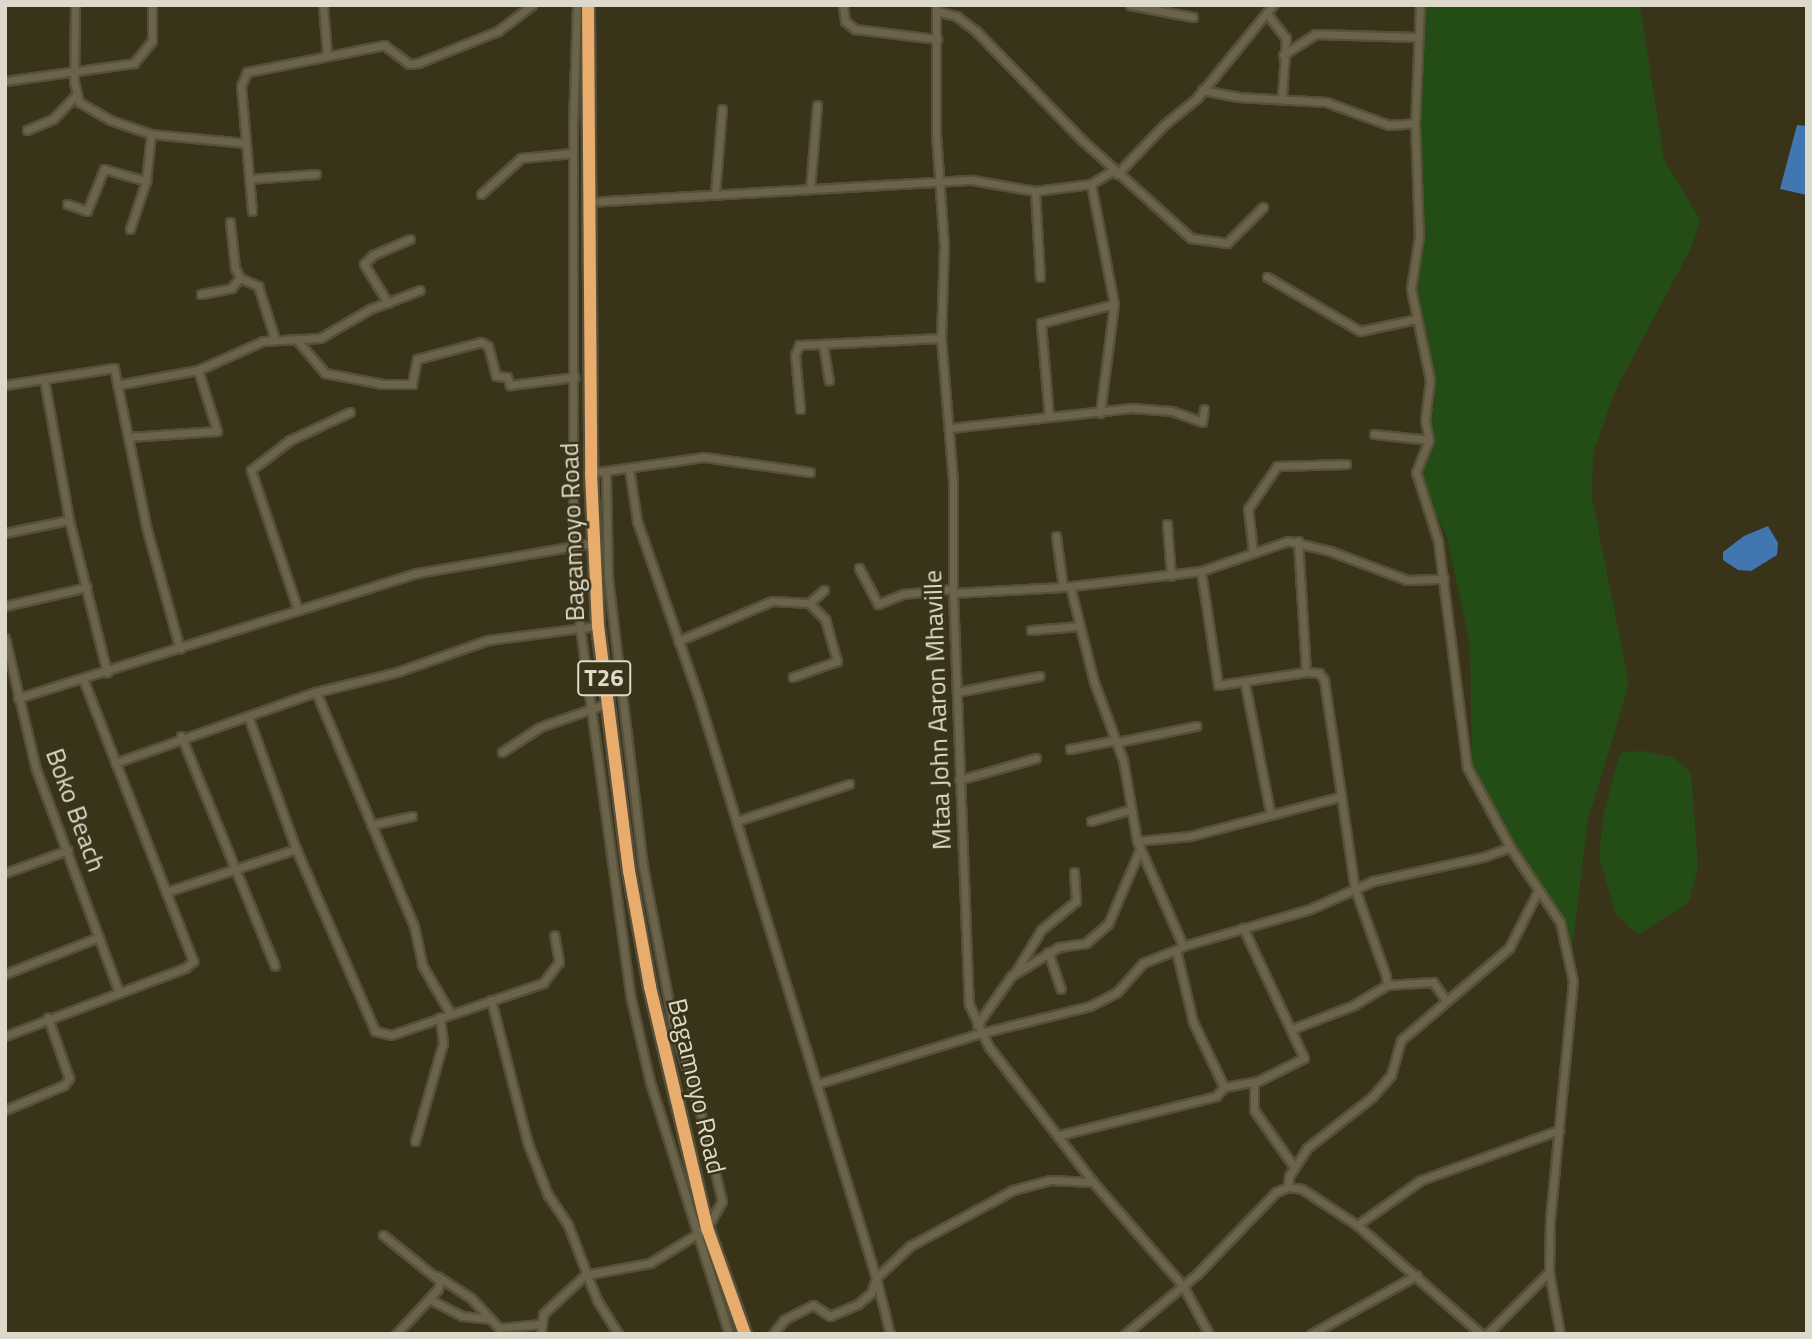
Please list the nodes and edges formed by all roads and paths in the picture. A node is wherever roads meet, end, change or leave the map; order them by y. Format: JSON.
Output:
{"nodes":[{"id":1,"x":75,"y":5,"type":"edge"},
{"id":2,"x":152,"y":5,"type":"edge"},
{"id":3,"x":323,"y":5,"type":"edge"},
{"id":4,"x":532,"y":5,"type":"edge"},
{"id":5,"x":577,"y":5,"type":"edge"},
{"id":6,"x":588,"y":5,"type":"edge"},
{"id":7,"x":843,"y":5,"type":"edge"},
{"id":8,"x":1130,"y":5,"type":"edge"},
{"id":9,"x":1273,"y":5,"type":"edge"},
{"id":10,"x":1420,"y":5,"type":"edge"},
{"id":11,"x":936,"y":8,"type":"edge"},
{"id":12,"x":1267,"y":14,"type":"junction"},
{"id":13,"x":1193,"y":17,"type":"dead end"},
{"id":14,"x":1418,"y":37,"type":"junction"},
{"id":15,"x":937,"y":39,"type":"junction"},
{"id":16,"x":327,"y":54,"type":"junction"},
{"id":17,"x":1283,"y":55,"type":"junction"},
{"id":18,"x":74,"y":72,"type":"junction"},
{"id":19,"x":5,"y":81,"type":"edge"},
{"id":20,"x":1202,"y":90,"type":"junction"},
{"id":21,"x":76,"y":95,"type":"junction"},
{"id":22,"x":1282,"y":96,"type":"junction"},
{"id":23,"x":817,"y":105,"type":"dead end"},
{"id":24,"x":722,"y":109,"type":"dead end"},
{"id":25,"x":1415,"y":123,"type":"junction"},
{"id":26,"x":27,"y":130,"type":"dead end"},
{"id":27,"x":151,"y":134,"type":"junction"},
{"id":28,"x":246,"y":143,"type":"junction"},
{"id":29,"x":573,"y":153,"type":"junction"},
{"id":30,"x":1115,"y":172,"type":"junction"},
{"id":31,"x":316,"y":174,"type":"dead end"},
{"id":32,"x":248,"y":179,"type":"junction"},
{"id":33,"x":146,"y":181,"type":"junction"},
{"id":34,"x":940,"y":182,"type":"junction"},
{"id":35,"x":1091,"y":184,"type":"junction"},
{"id":36,"x":810,"y":190,"type":"junction"},
{"id":37,"x":1035,"y":191,"type":"junction"},
{"id":38,"x":481,"y":194,"type":"dead end"},
{"id":39,"x":715,"y":194,"type":"junction"},
{"id":40,"x":587,"y":202,"type":"junction"},
{"id":41,"x":67,"y":204,"type":"dead end"},
{"id":42,"x":1263,"y":207,"type":"dead end"},
{"id":43,"x":252,"y":211,"type":"dead end"},
{"id":44,"x":230,"y":222,"type":"dead end"},
{"id":45,"x":130,"y":229,"type":"dead end"},
{"id":46,"x":410,"y":239,"type":"dead end"},
{"id":47,"x":1040,"y":277,"type":"dead end"},
{"id":48,"x":1267,"y":277,"type":"dead end"},
{"id":49,"x":240,"y":278,"type":"junction"},
{"id":50,"x":420,"y":290,"type":"dead end"},
{"id":51,"x":201,"y":294,"type":"dead end"},
{"id":52,"x":388,"y":303,"type":"junction"},
{"id":53,"x":1114,"y":304,"type":"junction"},
{"id":54,"x":1416,"y":319,"type":"junction"},
{"id":55,"x":941,"y":338,"type":"junction"},
{"id":56,"x":275,"y":339,"type":"junction"},
{"id":57,"x":296,"y":339,"type":"junction"},
{"id":58,"x":823,"y":344,"type":"junction"},
{"id":59,"x":198,"y":370,"type":"junction"},
{"id":60,"x":575,"y":377,"type":"junction"},
{"id":61,"x":44,"y":379,"type":"junction"},
{"id":62,"x":829,"y":381,"type":"dead end"},
{"id":63,"x":5,"y":385,"type":"edge"},
{"id":64,"x":117,"y":385,"type":"junction"},
{"id":65,"x":800,"y":409,"type":"dead end"},
{"id":66,"x":1204,"y":409,"type":"dead end"},
{"id":67,"x":350,"y":412,"type":"dead end"},
{"id":68,"x":1100,"y":413,"type":"junction"},
{"id":69,"x":1049,"y":417,"type":"junction"},
{"id":70,"x":950,"y":428,"type":"junction"},
{"id":71,"x":1374,"y":434,"type":"dead end"},
{"id":72,"x":128,"y":437,"type":"junction"},
{"id":73,"x":1429,"y":440,"type":"junction"},
{"id":74,"x":1346,"y":464,"type":"dead end"},
{"id":75,"x":629,"y":468,"type":"junction"},
{"id":76,"x":606,"y":472,"type":"junction"},
{"id":77,"x":810,"y":472,"type":"dead end"},
{"id":78,"x":591,"y":473,"type":"junction"},
{"id":79,"x":69,"y":520,"type":"junction"},
{"id":80,"x":1167,"y":524,"type":"dead end"},
{"id":81,"x":5,"y":533,"type":"edge"},
{"id":82,"x":1056,"y":536,"type":"dead end"},
{"id":83,"x":1298,"y":541,"type":"junction"},
{"id":84,"x":593,"y":543,"type":"junction"},
{"id":85,"x":573,"y":546,"type":"junction"},
{"id":86,"x":1252,"y":552,"type":"junction"},
{"id":87,"x":859,"y":568,"type":"dead end"},
{"id":88,"x":1201,"y":571,"type":"junction"},
{"id":89,"x":1171,"y":576,"type":"junction"},
{"id":90,"x":1444,"y":579,"type":"junction"},
{"id":91,"x":86,"y":586,"type":"junction"},
{"id":92,"x":1067,"y":587,"type":"junction"},
{"id":93,"x":824,"y":590,"type":"dead end"},
{"id":94,"x":953,"y":591,"type":"junction"},
{"id":95,"x":809,"y":603,"type":"junction"},
{"id":96,"x":5,"y":606,"type":"edge"},
{"id":97,"x":298,"y":610,"type":"junction"},
{"id":98,"x":598,"y":626,"type":"junction"},
{"id":99,"x":1080,"y":626,"type":"junction"},
{"id":100,"x":580,"y":628,"type":"junction"},
{"id":101,"x":1031,"y":630,"type":"dead end"},
{"id":102,"x":5,"y":638,"type":"edge"},
{"id":103,"x":678,"y":641,"type":"junction"},
{"id":104,"x":180,"y":649,"type":"junction"},
{"id":105,"x":107,"y":672,"type":"junction"},
{"id":106,"x":1306,"y":672,"type":"junction"},
{"id":107,"x":793,"y":677,"type":"dead end"},
{"id":108,"x":1039,"y":677,"type":"dead end"},
{"id":109,"x":83,"y":679,"type":"junction"},
{"id":110,"x":1245,"y":684,"type":"junction"},
{"id":111,"x":316,"y":692,"type":"junction"},
{"id":112,"x":957,"y":692,"type":"junction"},
{"id":113,"x":18,"y":698,"type":"junction"},
{"id":114,"x":608,"y":703,"type":"junction"},
{"id":115,"x":590,"y":708,"type":"junction"},
{"id":116,"x":248,"y":716,"type":"junction"},
{"id":117,"x":1196,"y":726,"type":"dead end"},
{"id":118,"x":181,"y":736,"type":"junction"},
{"id":119,"x":1117,"y":741,"type":"junction"},
{"id":120,"x":1070,"y":749,"type":"dead end"},
{"id":121,"x":502,"y":752,"type":"dead end"},
{"id":122,"x":1036,"y":758,"type":"dead end"},
{"id":123,"x":115,"y":763,"type":"junction"},
{"id":124,"x":960,"y":780,"type":"junction"},
{"id":125,"x":849,"y":784,"type":"dead end"},
{"id":126,"x":1339,"y":797,"type":"junction"},
{"id":127,"x":1129,"y":810,"type":"junction"},
{"id":128,"x":1270,"y":811,"type":"junction"},
{"id":129,"x":412,"y":816,"type":"dead end"},
{"id":130,"x":737,"y":821,"type":"junction"},
{"id":131,"x":1091,"y":821,"type":"dead end"},
{"id":132,"x":370,"y":825,"type":"junction"},
{"id":133,"x":1137,"y":841,"type":"junction"},
{"id":134,"x":1510,"y":847,"type":"junction"},
{"id":135,"x":296,"y":849,"type":"junction"},
{"id":136,"x":1140,"y":849,"type":"junction"},
{"id":137,"x":68,"y":850,"type":"junction"},
{"id":138,"x":236,"y":867,"type":"junction"},
{"id":139,"x":1074,"y":872,"type":"dead end"},
{"id":140,"x":5,"y":873,"type":"edge"},
{"id":141,"x":1355,"y":889,"type":"junction"},
{"id":142,"x":1538,"y":891,"type":"junction"},
{"id":143,"x":166,"y":892,"type":"junction"},
{"id":144,"x":1243,"y":928,"type":"junction"},
{"id":145,"x":554,"y":935,"type":"dead end"},
{"id":146,"x":99,"y":937,"type":"junction"},
{"id":147,"x":1179,"y":948,"type":"junction"},
{"id":148,"x":1048,"y":952,"type":"junction"},
{"id":149,"x":275,"y":967,"type":"dead end"},
{"id":150,"x":5,"y":974,"type":"edge"},
{"id":151,"x":1014,"y":974,"type":"junction"},
{"id":152,"x":665,"y":984,"type":"junction"},
{"id":153,"x":1387,"y":985,"type":"junction"},
{"id":154,"x":650,"y":987,"type":"junction"},
{"id":155,"x":1061,"y":989,"type":"dead end"},
{"id":156,"x":119,"y":992,"type":"junction"},
{"id":157,"x":1445,"y":999,"type":"junction"},
{"id":158,"x":491,"y":1000,"type":"junction"},
{"id":159,"x":450,"y":1013,"type":"junction"},
{"id":160,"x":440,"y":1017,"type":"junction"},
{"id":161,"x":48,"y":1018,"type":"junction"},
{"id":162,"x":977,"y":1025,"type":"junction"},
{"id":163,"x":1292,"y":1030,"type":"junction"},
{"id":164,"x":981,"y":1033,"type":"junction"},
{"id":165,"x":5,"y":1035,"type":"edge"},
{"id":166,"x":1254,"y":1082,"type":"junction"},
{"id":167,"x":817,"y":1084,"type":"junction"},
{"id":168,"x":1224,"y":1087,"type":"junction"},
{"id":169,"x":5,"y":1110,"type":"edge"},
{"id":170,"x":1559,"y":1130,"type":"junction"},
{"id":171,"x":1060,"y":1135,"type":"junction"},
{"id":172,"x":415,"y":1141,"type":"dead end"},
{"id":173,"x":1294,"y":1167,"type":"junction"},
{"id":174,"x":1093,"y":1182,"type":"junction"},
{"id":175,"x":1289,"y":1186,"type":"junction"},
{"id":176,"x":1357,"y":1225,"type":"junction"},
{"id":177,"x":701,"y":1231,"type":"junction"},
{"id":178,"x":383,"y":1235,"type":"dead end"},
{"id":179,"x":1549,"y":1272,"type":"junction"},
{"id":180,"x":585,"y":1275,"type":"junction"},
{"id":181,"x":1417,"y":1275,"type":"junction"},
{"id":182,"x":436,"y":1276,"type":"junction"},
{"id":183,"x":876,"y":1279,"type":"junction"},
{"id":184,"x":1183,"y":1286,"type":"junction"},
{"id":185,"x":429,"y":1299,"type":"junction"},
{"id":186,"x":489,"y":1319,"type":"junction"},
{"id":187,"x":541,"y":1324,"type":"junction"},
{"id":188,"x":396,"y":1334,"type":"edge"},
{"id":189,"x":541,"y":1334,"type":"edge"},
{"id":190,"x":618,"y":1334,"type":"edge"},
{"id":191,"x":729,"y":1334,"type":"edge"},
{"id":192,"x":745,"y":1334,"type":"edge"},
{"id":193,"x":773,"y":1334,"type":"edge"},
{"id":194,"x":890,"y":1334,"type":"edge"},
{"id":195,"x":1125,"y":1334,"type":"edge"},
{"id":196,"x":1209,"y":1334,"type":"edge"},
{"id":197,"x":1311,"y":1334,"type":"edge"},
{"id":198,"x":1481,"y":1334,"type":"edge"},
{"id":199,"x":1487,"y":1334,"type":"edge"},
{"id":200,"x":1560,"y":1334,"type":"edge"}],
"edges":[{"from":1,"to":18,"type":"street"},
{"from":2,"to":18,"type":"street"},
{"from":3,"to":16,"type":"street"},
{"from":4,"to":16,"type":"street"},
{"from":5,"to":29,"type":"street"},
{"from":6,"to":40,"type":"highway","name":"Bagamoyo Road","number":"T26"},
{"from":7,"to":15,"type":"street"},
{"from":8,"to":13,"type":"street"},
{"from":9,"to":12,"type":"street"},
{"from":10,"to":14,"type":"street"},
{"from":11,"to":15,"type":"street","name":"Mtaa John Aaron Mhaville"},
{"from":11,"to":30,"type":"street"},
{"from":12,"to":17,"type":"street"},
{"from":12,"to":20,"type":"street"},
{"from":14,"to":17,"type":"street"},
{"from":14,"to":25,"type":"street"},
{"from":15,"to":34,"type":"street","name":"Mtaa John Aaron Mhaville"},
{"from":16,"to":28,"type":"street"},
{"from":17,"to":22,"type":"street"},
{"from":18,"to":19,"type":"street"},
{"from":18,"to":21,"type":"street"},
{"from":20,"to":22,"type":"street"},
{"from":20,"to":30,"type":"street"},
{"from":21,"to":26,"type":"street"},
{"from":21,"to":27,"type":"street"},
{"from":22,"to":25,"type":"street"},
{"from":23,"to":36,"type":"street"},
{"from":24,"to":39,"type":"street"},
{"from":25,"to":54,"type":"street"},
{"from":27,"to":28,"type":"street"},
{"from":27,"to":33,"type":"street"},
{"from":28,"to":32,"type":"street"},
{"from":29,"to":38,"type":"street"},
{"from":29,"to":60,"type":"street"},
{"from":30,"to":35,"type":"street"},
{"from":30,"to":42,"type":"street"},
{"from":31,"to":32,"type":"street"},
{"from":32,"to":43,"type":"street"},
{"from":33,"to":41,"type":"street"},
{"from":33,"to":45,"type":"street"},
{"from":34,"to":36,"type":"street"},
{"from":34,"to":37,"type":"street"},
{"from":34,"to":55,"type":"street","name":"Mtaa John Aaron Mhaville"},
{"from":35,"to":37,"type":"street"},
{"from":35,"to":53,"type":"street"},
{"from":36,"to":39,"type":"street"},
{"from":37,"to":47,"type":"street"},
{"from":39,"to":40,"type":"street"},
{"from":40,"to":78,"type":"highway","name":"Bagamoyo Road","number":"T26"},
{"from":44,"to":49,"type":"street"},
{"from":46,"to":52,"type":"street"},
{"from":48,"to":54,"type":"street"},
{"from":49,"to":51,"type":"street"},
{"from":49,"to":56,"type":"street"},
{"from":50,"to":52,"type":"street"},
{"from":52,"to":57,"type":"street"},
{"from":53,"to":68,"type":"street"},
{"from":53,"to":69,"type":"street"},
{"from":54,"to":73,"type":"street"},
{"from":55,"to":58,"type":"street"},
{"from":55,"to":70,"type":"street","name":"Mtaa John Aaron Mhaville"},
{"from":56,"to":57,"type":"street"},
{"from":56,"to":59,"type":"street"},
{"from":57,"to":60,"type":"street"},
{"from":58,"to":62,"type":"street"},
{"from":58,"to":65,"type":"street"},
{"from":59,"to":64,"type":"street"},
{"from":59,"to":72,"type":"street"},
{"from":60,"to":85,"type":"street"},
{"from":61,"to":63,"type":"street"},
{"from":61,"to":64,"type":"street"},
{"from":61,"to":79,"type":"street"},
{"from":64,"to":72,"type":"street"},
{"from":66,"to":68,"type":"street"},
{"from":67,"to":97,"type":"street"},
{"from":68,"to":69,"type":"street"},
{"from":69,"to":70,"type":"street"},
{"from":70,"to":94,"type":"street","name":"Mtaa John Aaron Mhaville"},
{"from":71,"to":73,"type":"street"},
{"from":72,"to":104,"type":"street"},
{"from":73,"to":90,"type":"street"},
{"from":74,"to":86,"type":"street"},
{"from":75,"to":76,"type":"street"},
{"from":75,"to":77,"type":"street"},
{"from":75,"to":103,"type":"street"},
{"from":76,"to":78,"type":"street"},
{"from":76,"to":152,"type":"street"},
{"from":78,"to":84,"type":"highway","name":"Bagamoyo Road","number":"T26"},
{"from":79,"to":81,"type":"street"},
{"from":79,"to":91,"type":"street"},
{"from":80,"to":89,"type":"street"},
{"from":82,"to":92,"type":"street"},
{"from":83,"to":86,"type":"street"},
{"from":83,"to":90,"type":"street"},
{"from":83,"to":106,"type":"street"},
{"from":84,"to":85,"type":"street"},
{"from":84,"to":98,"type":"highway","name":"Bagamoyo Road","number":"T26"},
{"from":85,"to":97,"type":"street"},
{"from":85,"to":100,"type":"street"},
{"from":86,"to":88,"type":"street"},
{"from":87,"to":94,"type":"street"},
{"from":88,"to":89,"type":"street"},
{"from":88,"to":110,"type":"street"},
{"from":89,"to":92,"type":"street"},
{"from":90,"to":134,"type":"street"},
{"from":91,"to":96,"type":"street"},
{"from":91,"to":105,"type":"street"},
{"from":92,"to":94,"type":"street"},
{"from":92,"to":99,"type":"street"},
{"from":93,"to":95,"type":"street"},
{"from":94,"to":112,"type":"street","name":"Mtaa John Aaron Mhaville"},
{"from":95,"to":103,"type":"street"},
{"from":95,"to":107,"type":"street"},
{"from":97,"to":104,"type":"street"},
{"from":98,"to":100,"type":"street"},
{"from":98,"to":114,"type":"highway","name":"Bagamoyo Road","number":"T26"},
{"from":99,"to":101,"type":"street"},
{"from":99,"to":119,"type":"street"},
{"from":100,"to":111,"type":"street"},
{"from":100,"to":115,"type":"street"},
{"from":102,"to":113,"type":"street","name":"Boko Beach"},
{"from":103,"to":130,"type":"street"},
{"from":104,"to":105,"type":"street"},
{"from":105,"to":109,"type":"street"},
{"from":106,"to":110,"type":"street"},
{"from":106,"to":126,"type":"street"},
{"from":108,"to":112,"type":"street"},
{"from":109,"to":113,"type":"street"},
{"from":109,"to":123,"type":"street"},
{"from":110,"to":128,"type":"street"},
{"from":111,"to":116,"type":"street"},
{"from":111,"to":132,"type":"street"},
{"from":112,"to":124,"type":"street","name":"Mtaa John Aaron Mhaville"},
{"from":113,"to":137,"type":"street","name":"Boko Beach"},
{"from":114,"to":115,"type":"street"},
{"from":114,"to":154,"type":"highway","name":"Bagamoyo Road","number":"T26"},
{"from":115,"to":121,"type":"street"},
{"from":115,"to":177,"type":"street"},
{"from":116,"to":118,"type":"street"},
{"from":116,"to":135,"type":"street"},
{"from":117,"to":119,"type":"street"},
{"from":118,"to":123,"type":"street"},
{"from":118,"to":138,"type":"street"},
{"from":119,"to":120,"type":"street"},
{"from":119,"to":127,"type":"street"},
{"from":122,"to":124,"type":"street"},
{"from":123,"to":143,"type":"street"},
{"from":124,"to":162,"type":"street","name":"Mtaa John Aaron Mhaville"},
{"from":125,"to":130,"type":"street"},
{"from":126,"to":128,"type":"street"},
{"from":126,"to":141,"type":"street"},
{"from":127,"to":131,"type":"street"},
{"from":127,"to":133,"type":"street"},
{"from":128,"to":133,"type":"street"},
{"from":129,"to":132,"type":"street"},
{"from":130,"to":167,"type":"street"},
{"from":132,"to":159,"type":"street"},
{"from":133,"to":136,"type":"street"},
{"from":134,"to":141,"type":"street"},
{"from":134,"to":142,"type":"street"},
{"from":135,"to":138,"type":"street"},
{"from":135,"to":160,"type":"street"},
{"from":136,"to":147,"type":"street"},
{"from":136,"to":148,"type":"street"},
{"from":137,"to":140,"type":"street"},
{"from":137,"to":146,"type":"street","name":"Boko Beach"},
{"from":138,"to":143,"type":"street"},
{"from":138,"to":149,"type":"street"},
{"from":139,"to":151,"type":"street"},
{"from":141,"to":144,"type":"street"},
{"from":141,"to":153,"type":"street"},
{"from":142,"to":157,"type":"street"},
{"from":142,"to":170,"type":"street"},
{"from":143,"to":156,"type":"street"},
{"from":144,"to":147,"type":"street"},
{"from":144,"to":163,"type":"street"},
{"from":145,"to":158,"type":"street"},
{"from":146,"to":150,"type":"street"},
{"from":146,"to":156,"type":"street","name":"Boko Beach"},
{"from":147,"to":164,"type":"street"},
{"from":147,"to":168,"type":"street"},
{"from":148,"to":151,"type":"street"},
{"from":148,"to":155,"type":"street"},
{"from":151,"to":162,"type":"street"},
{"from":152,"to":154,"type":"street"},
{"from":152,"to":177,"type":"street"},
{"from":153,"to":157,"type":"street"},
{"from":153,"to":163,"type":"street"},
{"from":154,"to":177,"type":"highway","name":"Bagamoyo Road","number":"T26"},
{"from":156,"to":161,"type":"street"},
{"from":157,"to":173,"type":"street"},
{"from":158,"to":159,"type":"street"},
{"from":158,"to":180,"type":"street"},
{"from":159,"to":160,"type":"street"},
{"from":160,"to":172,"type":"street"},
{"from":161,"to":165,"type":"street"},
{"from":161,"to":169,"type":"street"},
{"from":162,"to":164,"type":"street","name":"Mtaa John Aaron Mhaville"},
{"from":163,"to":166,"type":"street"},
{"from":164,"to":167,"type":"street"},
{"from":164,"to":171,"type":"street","name":"Mtaa John Aaron Mhaville"},
{"from":166,"to":168,"type":"street"},
{"from":166,"to":173,"type":"street"},
{"from":167,"to":183,"type":"street"},
{"from":168,"to":171,"type":"street"},
{"from":170,"to":176,"type":"street"},
{"from":170,"to":179,"type":"street"},
{"from":171,"to":174,"type":"street","name":"Mtaa John Aaron Mhaville"},
{"from":173,"to":175,"type":"street"},
{"from":174,"to":183,"type":"street"},
{"from":174,"to":184,"type":"street","name":"Mtaa John Aaron Mhaville"},
{"from":175,"to":176,"type":"street"},
{"from":175,"to":184,"type":"street"},
{"from":176,"to":181,"type":"street"},
{"from":177,"to":180,"type":"street"},
{"from":177,"to":191,"type":"street"},
{"from":177,"to":192,"type":"highway","name":"Bagamoyo Road","number":"T26"},
{"from":178,"to":182,"type":"street"},
{"from":179,"to":199,"type":"street"},
{"from":179,"to":200,"type":"street"},
{"from":180,"to":187,"type":"street"},
{"from":180,"to":190,"type":"street"},
{"from":181,"to":197,"type":"street"},
{"from":181,"to":198,"type":"street"},
{"from":182,"to":185,"type":"street"},
{"from":182,"to":186,"type":"street"},
{"from":183,"to":193,"type":"street"},
{"from":183,"to":194,"type":"street"},
{"from":184,"to":195,"type":"street"},
{"from":184,"to":196,"type":"street","name":"Mtaa John Aaron Mhaville"},
{"from":185,"to":186,"type":"street"},
{"from":185,"to":188,"type":"street"},
{"from":186,"to":187,"type":"street"},
{"from":187,"to":189,"type":"street"}]}
